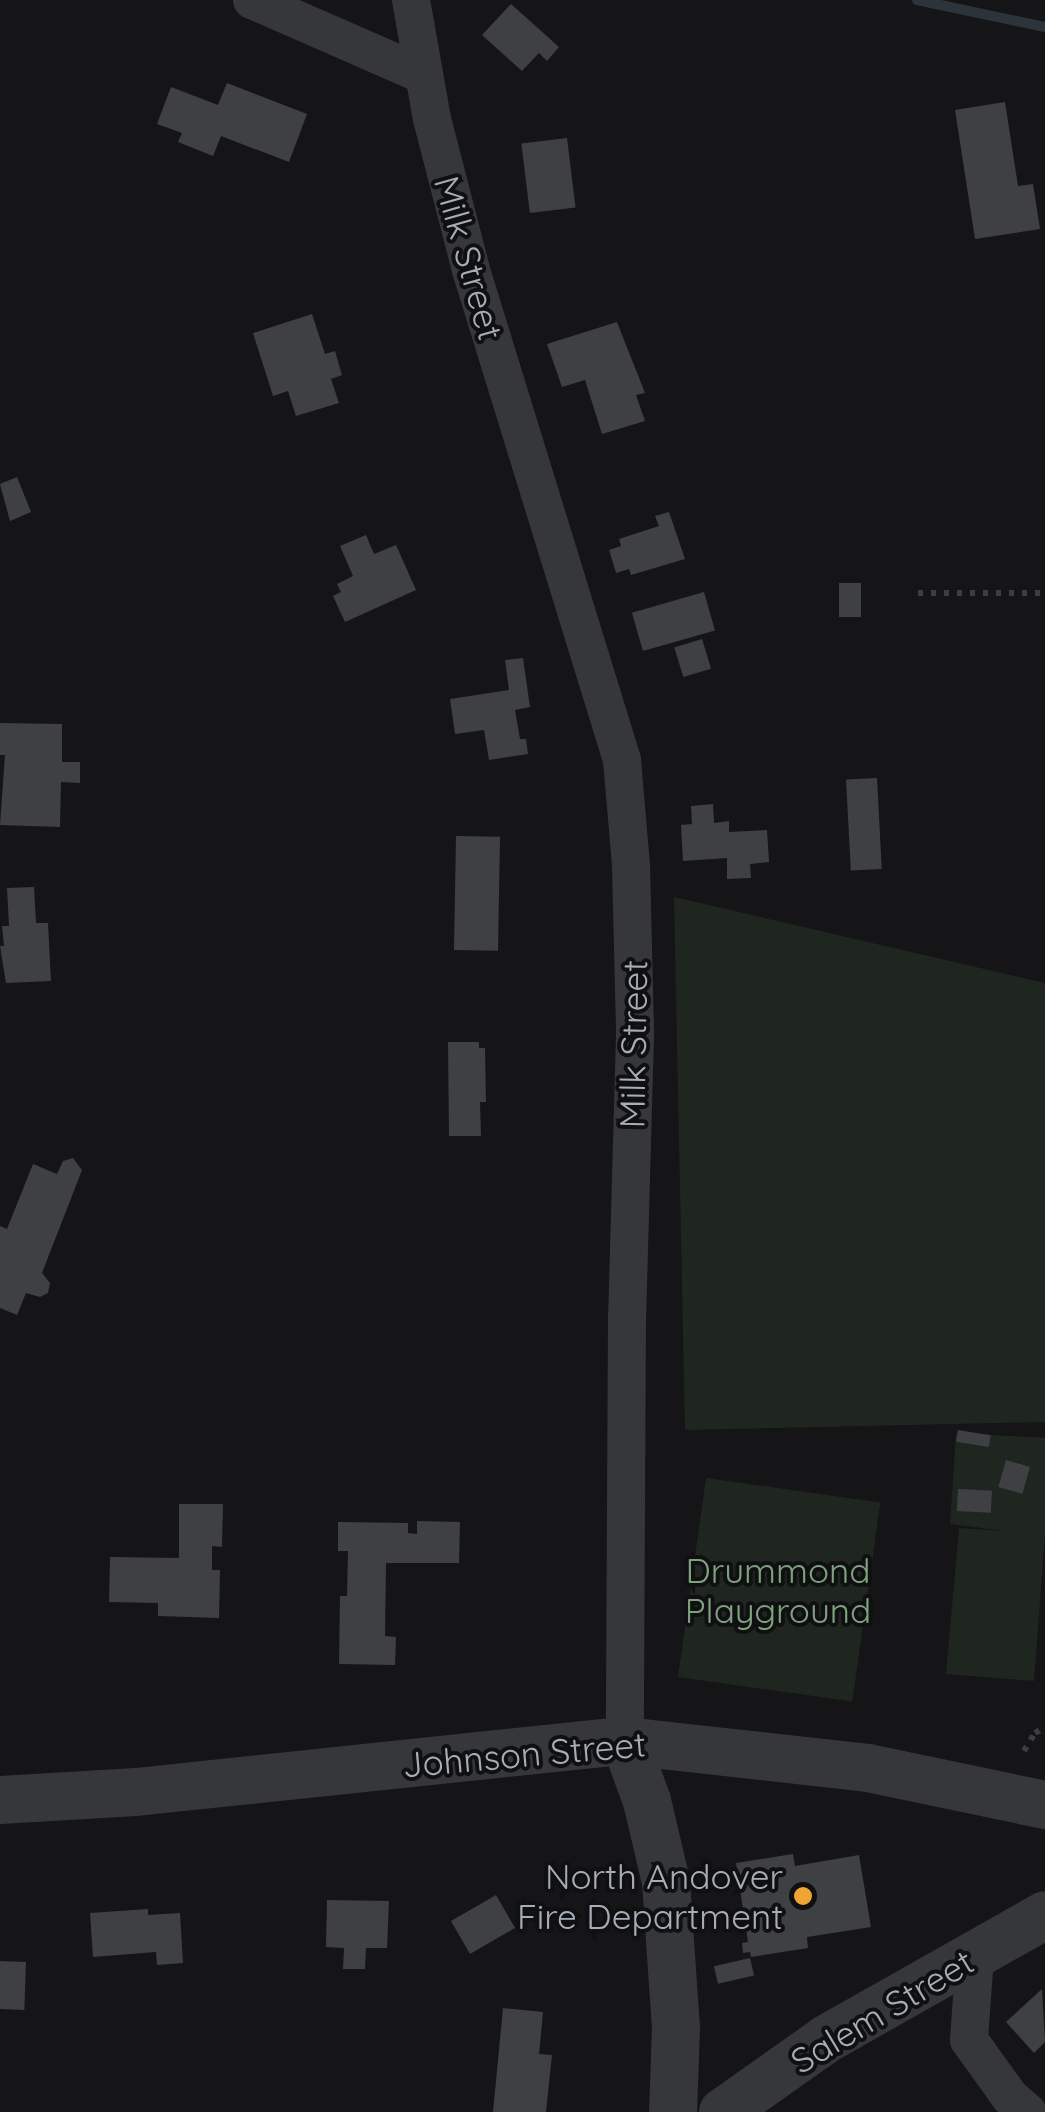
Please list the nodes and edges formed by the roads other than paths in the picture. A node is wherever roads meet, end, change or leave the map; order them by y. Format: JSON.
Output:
{"nodes":[{"id":1,"x":252,"y":0,"type":"edge"},
{"id":2,"x":411,"y":0,"type":"edge"},
{"id":3,"x":424,"y":75,"type":"junction"},
{"id":4,"x":625,"y":1742,"type":"junction"},
{"id":5,"x":0,"y":1800,"type":"edge"},
{"id":6,"x":1045,"y":1806,"type":"edge"},
{"id":7,"x":1045,"y":1915,"type":"edge"},
{"id":8,"x":975,"y":1956,"type":"junction"},
{"id":9,"x":673,"y":2112,"type":"edge"},
{"id":10,"x":723,"y":2112,"type":"edge"},
{"id":11,"x":1027,"y":2112,"type":"edge"}],
"edges":[{"from":1,"to":3,"type":"street"},
{"from":2,"to":3,"type":"street","name":"Milk Street"},
{"from":3,"to":4,"type":"street","name":"Milk Street"},
{"from":4,"to":5,"type":"street","name":"Johnson Street"},
{"from":4,"to":6,"type":"street","name":"Johnson Street"},
{"from":4,"to":9,"type":"street","name":"Milk Street"},
{"from":7,"to":8,"type":"street","name":"Salem Street"},
{"from":8,"to":10,"type":"street","name":"Salem Street"},
{"from":8,"to":11,"type":"street"}]}
